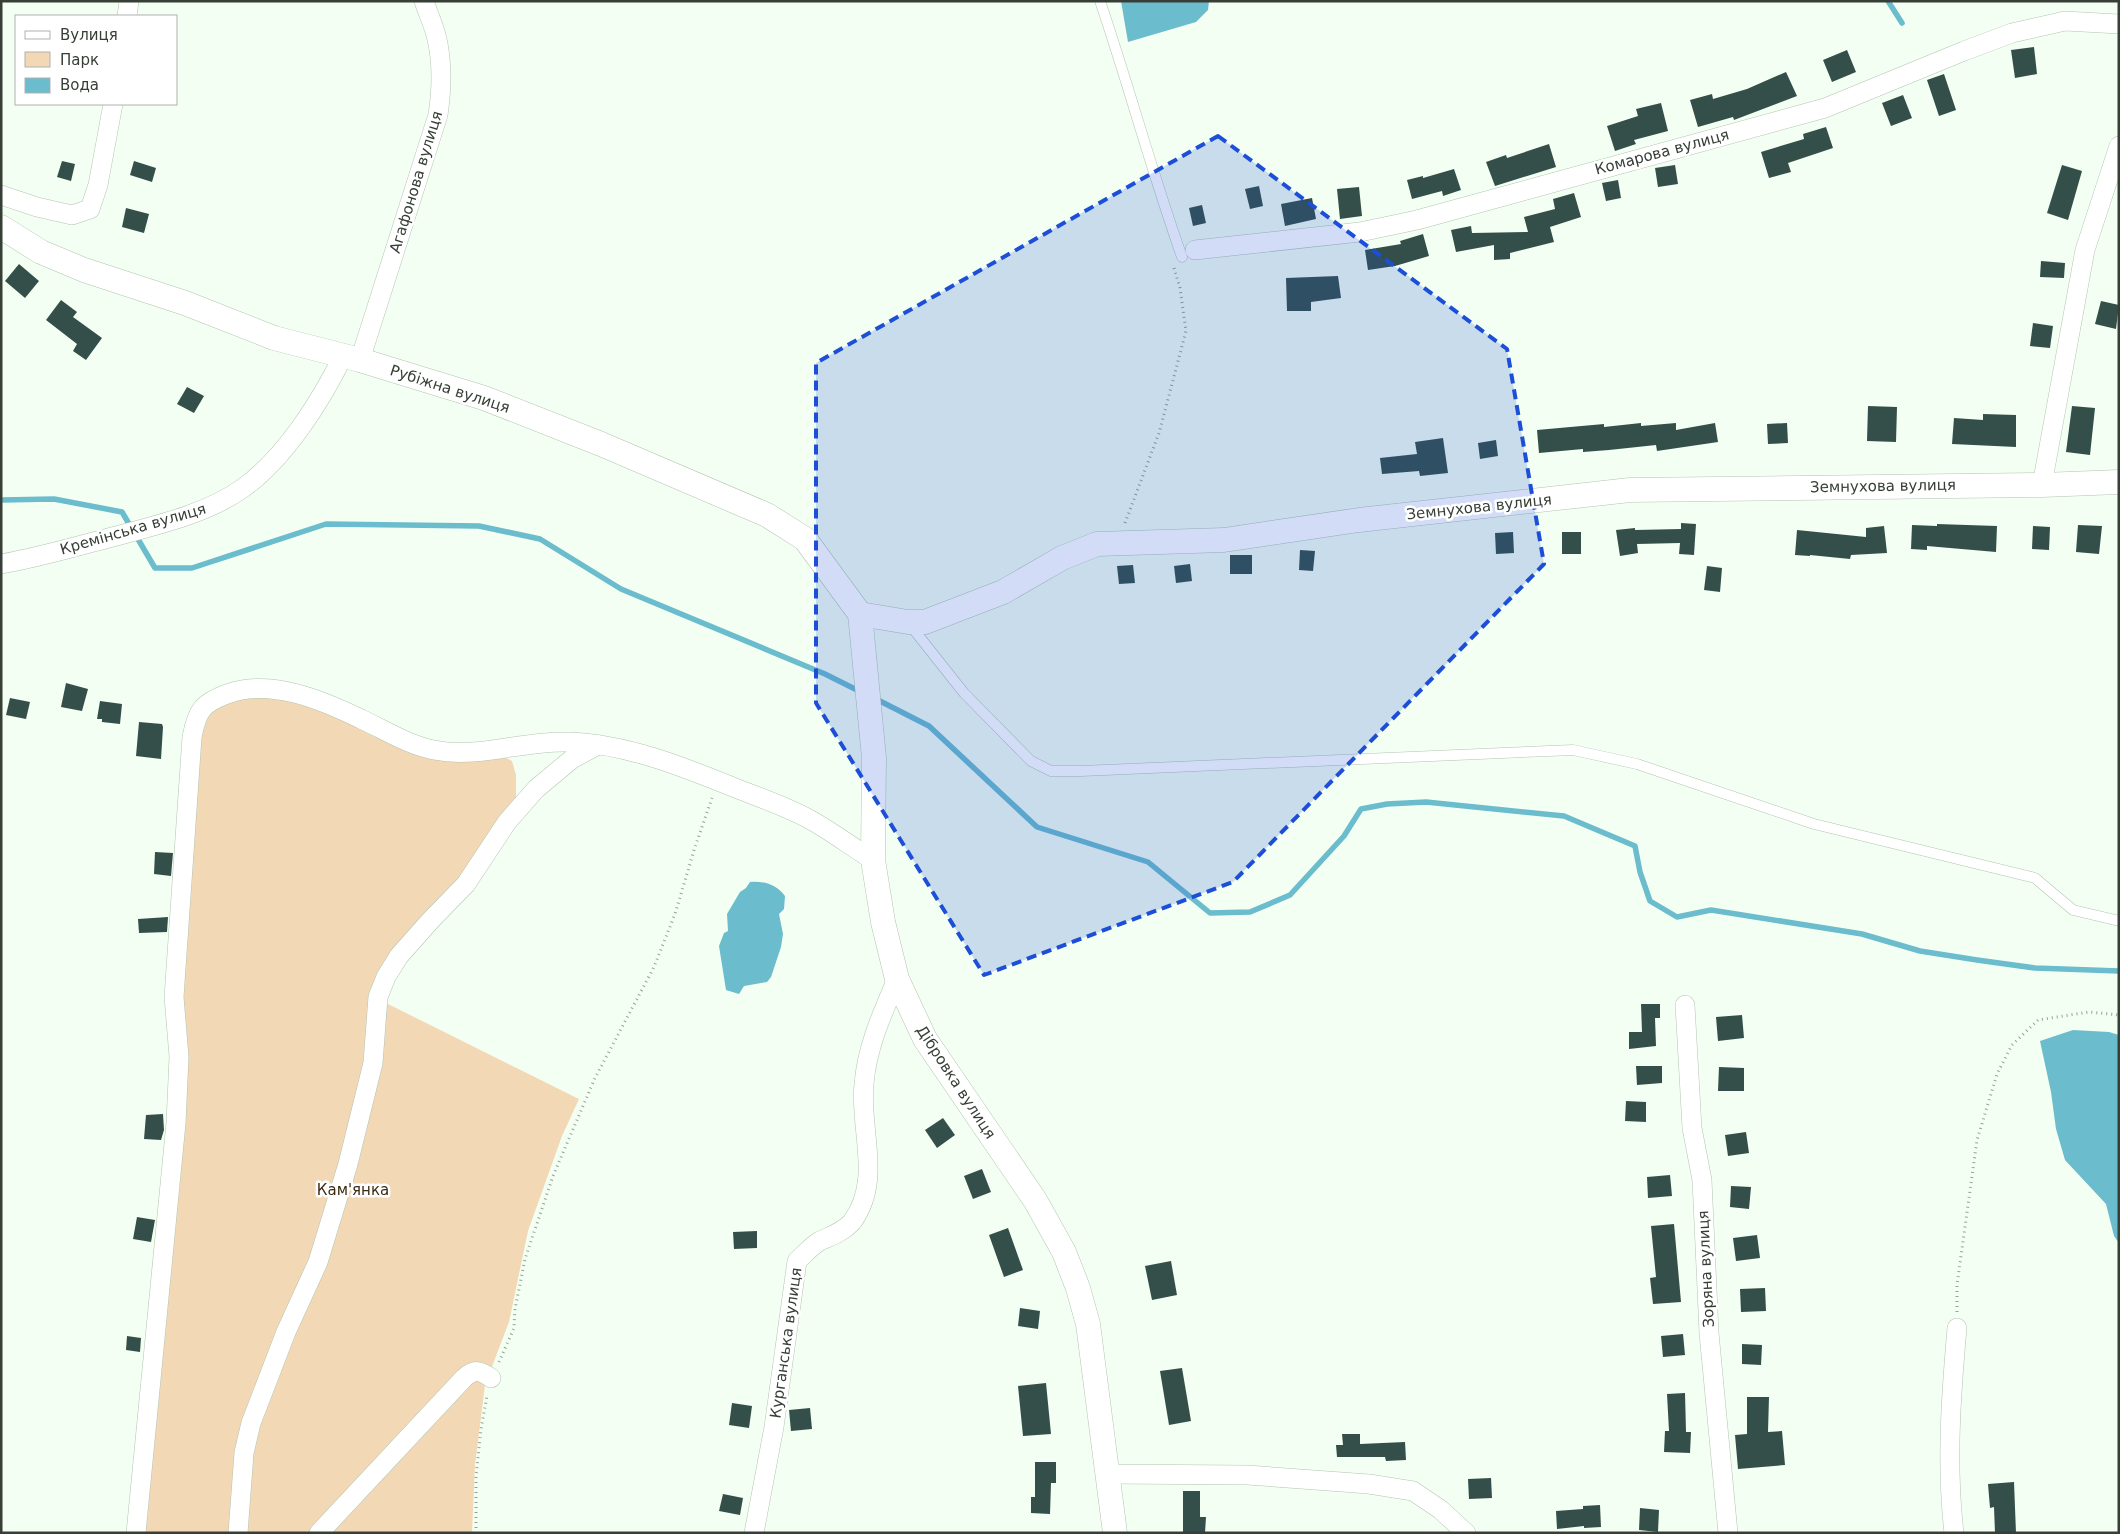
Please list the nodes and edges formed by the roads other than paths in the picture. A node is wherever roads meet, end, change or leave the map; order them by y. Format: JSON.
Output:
{"nodes":[{"id":1,"x":129,"y":1,"type":"edge"},
{"id":2,"x":424,"y":1,"type":"edge"},
{"id":3,"x":1100,"y":1,"type":"edge"},
{"id":4,"x":127,"y":15,"type":"edge"},
{"id":5,"x":2119,"y":24,"type":"edge"},
{"id":6,"x":113,"y":105,"type":"edge"},
{"id":7,"x":2119,"y":146,"type":"edge"},
{"id":8,"x":1,"y":194,"type":"edge"},
{"id":9,"x":1,"y":227,"type":"edge"},
{"id":10,"x":1184,"y":255,"type":"joint"},
{"id":11,"x":352,"y":358,"type":"junction"},
{"id":12,"x":2119,"y":482,"type":"edge"},
{"id":13,"x":2042,"y":485,"type":"junction"},
{"id":14,"x":1,"y":564,"type":"edge"},
{"id":15,"x":860,"y":614,"type":"junction"},
{"id":16,"x":908,"y":622,"type":"junction"},
{"id":17,"x":598,"y":745,"type":"junction"},
{"id":18,"x":873,"y":860,"type":"junction"},
{"id":19,"x":2119,"y":921,"type":"edge"},
{"id":20,"x":897,"y":979,"type":"junction"},
{"id":21,"x":1685,"y":1005,"type":"dead end"},
{"id":22,"x":1956,"y":1328,"type":"road end"},
{"id":23,"x":491,"y":1378,"type":"road end"},
{"id":24,"x":1108,"y":1474,"type":"junction"},
{"id":25,"x":136,"y":1533,"type":"edge"},
{"id":26,"x":238,"y":1533,"type":"edge"},
{"id":27,"x":319,"y":1533,"type":"edge"},
{"id":28,"x":754,"y":1533,"type":"edge"},
{"id":29,"x":1115,"y":1533,"type":"edge"},
{"id":30,"x":1466,"y":1533,"type":"edge"},
{"id":31,"x":1728,"y":1533,"type":"edge"},
{"id":32,"x":1954,"y":1533,"type":"edge"}],
"edges":[{"from":1,"to":4,"type":"street"},
{"from":2,"to":11,"type":"street","name":"Агафонова вулиця"},
{"from":3,"to":10,"type":"lane"},
{"from":5,"to":10,"type":"street","name":"Комарова вулиця"},
{"from":6,"to":8,"type":"street"},
{"from":7,"to":13,"type":"street"},
{"from":9,"to":11,"type":"street","name":"Рубіжна вулиця"},
{"from":11,"to":14,"type":"street","name":"Кремінська вулиця"},
{"from":11,"to":15,"type":"street","name":"Рубіжна вулиця"},
{"from":12,"to":13,"type":"street","name":"Земнухова вулиця"},
{"from":13,"to":16,"type":"street","name":"Земнухова вулиця"},
{"from":15,"to":16,"type":"street","name":"Земнухова вулиця"},
{"from":15,"to":18,"type":"street","name":"Дібровка вулиця"},
{"from":16,"to":19,"type":"lane"},
{"from":17,"to":18,"type":"street"},
{"from":17,"to":25,"type":"street"},
{"from":17,"to":26,"type":"street"},
{"from":18,"to":20,"type":"street","name":"Дібровка вулиця"},
{"from":20,"to":24,"type":"street","name":"Дібровка вулиця"},
{"from":20,"to":28,"type":"street","name":"Курганська вулиця"},
{"from":21,"to":31,"type":"street","name":"Зоряна вулиця"},
{"from":22,"to":32,"type":"street"},
{"from":23,"to":27,"type":"street"},
{"from":24,"to":29,"type":"street","name":"Дібровка вулиця"},
{"from":24,"to":30,"type":"street"}]}
